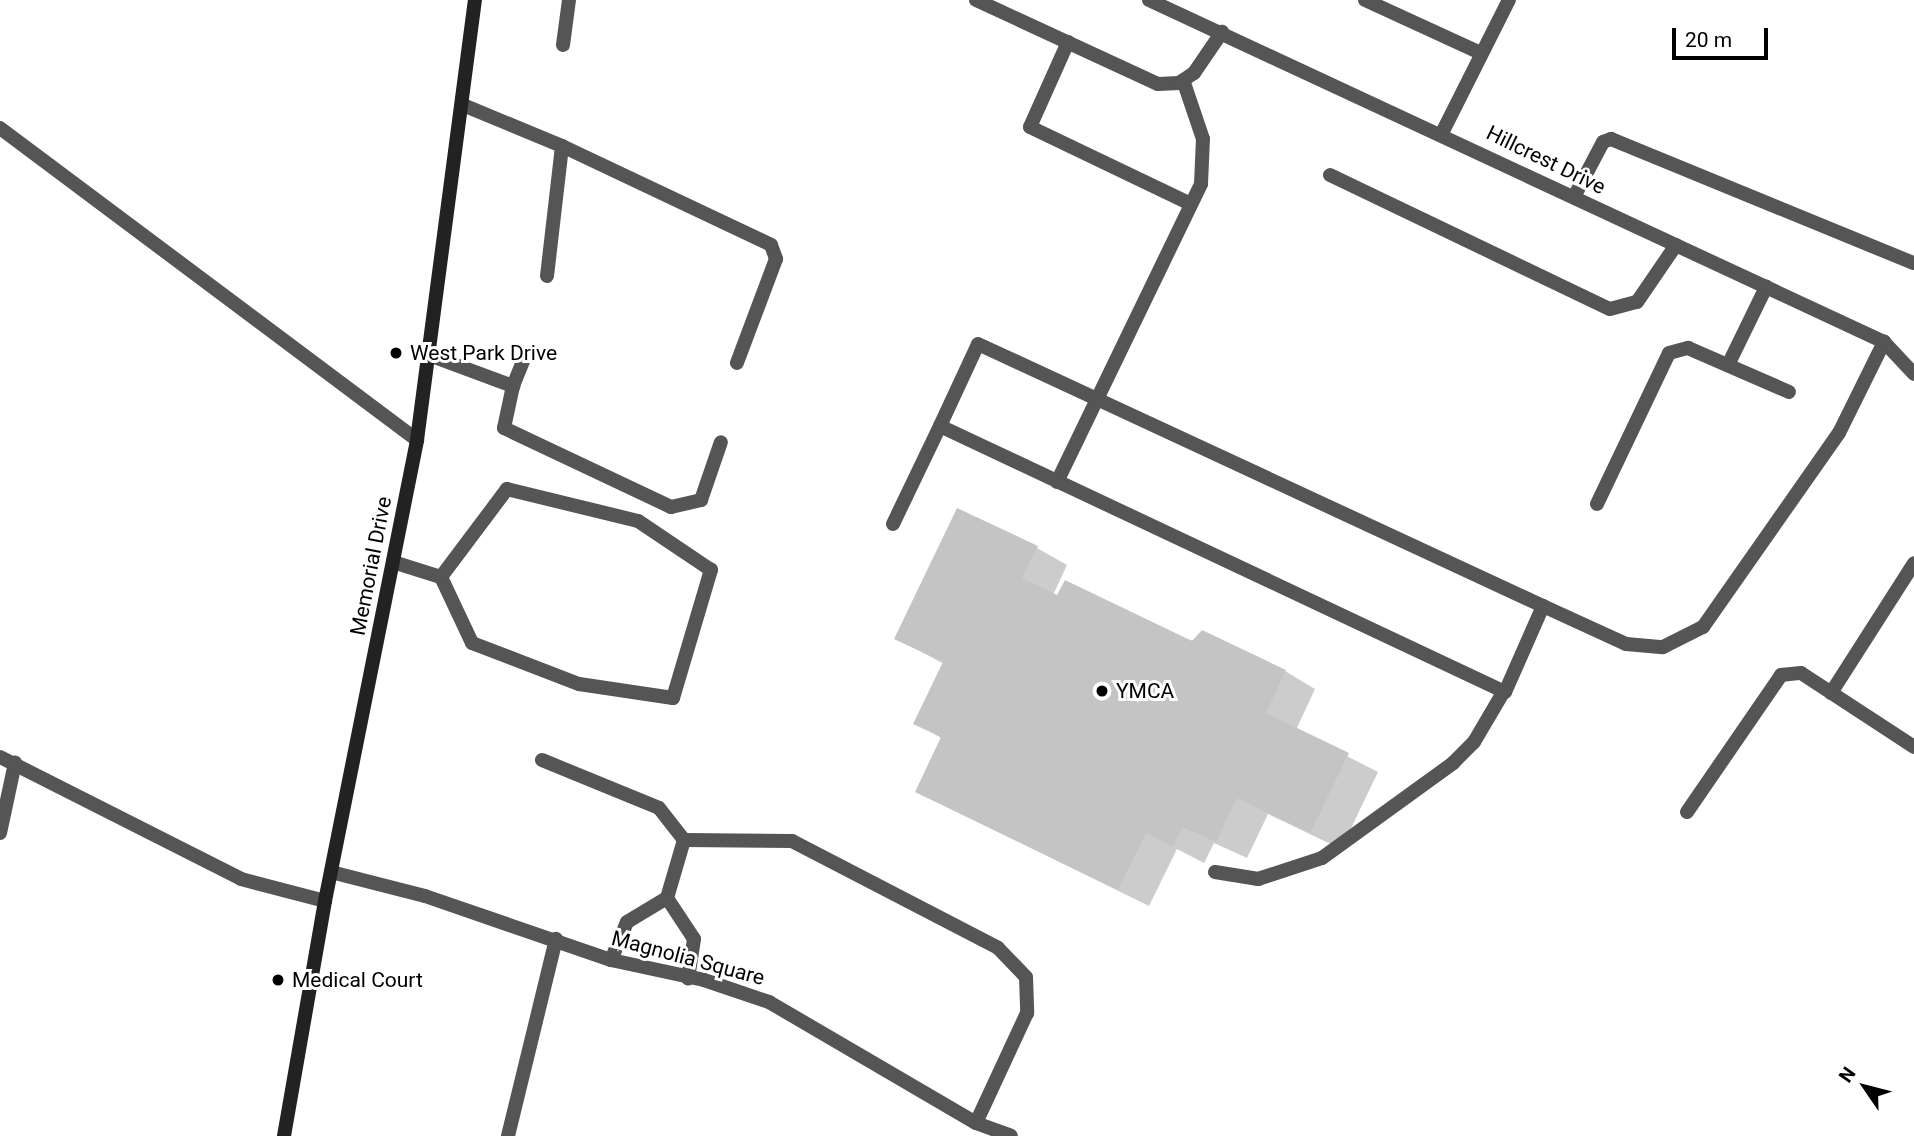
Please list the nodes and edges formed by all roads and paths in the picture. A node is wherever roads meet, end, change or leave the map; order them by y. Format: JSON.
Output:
{"nodes":[{"id":1,"x":475,"y":0,"type":"edge"},
{"id":2,"x":569,"y":0,"type":"edge"},
{"id":3,"x":976,"y":0,"type":"edge"},
{"id":4,"x":1365,"y":0,"type":"edge"},
{"id":5,"x":1509,"y":0,"type":"edge"},
{"id":6,"x":1153,"y":1,"type":"edge"},
{"id":7,"x":1222,"y":32,"type":"junction"},
{"id":8,"x":1068,"y":42,"type":"junction"},
{"id":9,"x":563,"y":45,"type":"dead end"},
{"id":10,"x":1481,"y":53,"type":"junction"},
{"id":11,"x":1183,"y":80,"type":"junction"},
{"id":12,"x":463,"y":105,"type":"junction"},
{"id":13,"x":0,"y":128,"type":"edge"},
{"id":14,"x":1442,"y":133,"type":"junction"},
{"id":15,"x":562,"y":146,"type":"junction"},
{"id":16,"x":1330,"y":175,"type":"dead end"},
{"id":17,"x":1574,"y":197,"type":"junction"},
{"id":18,"x":1192,"y":204,"type":"junction"},
{"id":19,"x":1676,"y":245,"type":"junction"},
{"id":20,"x":1914,"y":263,"type":"edge"},
{"id":21,"x":547,"y":276,"type":"dead end"},
{"id":22,"x":1766,"y":287,"type":"junction"},
{"id":23,"x":1884,"y":342,"type":"junction"},
{"id":24,"x":526,"y":353,"type":"dead end"},
{"id":25,"x":429,"y":355,"type":"junction"},
{"id":26,"x":737,"y":363,"type":"dead end"},
{"id":27,"x":1729,"y":363,"type":"junction"},
{"id":28,"x":1914,"y":374,"type":"edge"},
{"id":29,"x":513,"y":386,"type":"junction"},
{"id":30,"x":1789,"y":392,"type":"dead end"},
{"id":31,"x":1099,"y":400,"type":"junction"},
{"id":32,"x":940,"y":426,"type":"junction"},
{"id":33,"x":417,"y":440,"type":"junction"},
{"id":34,"x":721,"y":442,"type":"dead end"},
{"id":35,"x":1058,"y":482,"type":"junction"},
{"id":36,"x":1597,"y":504,"type":"dead end"},
{"id":37,"x":893,"y":524,"type":"dead end"},
{"id":38,"x":393,"y":562,"type":"junction"},
{"id":39,"x":1914,"y":562,"type":"edge"},
{"id":40,"x":441,"y":577,"type":"junction"},
{"id":41,"x":1544,"y":606,"type":"junction"},
{"id":42,"x":1504,"y":691,"type":"junction"},
{"id":43,"x":1831,"y":693,"type":"junction"},
{"id":44,"x":1914,"y":747,"type":"edge"},
{"id":45,"x":0,"y":757,"type":"edge"},
{"id":46,"x":542,"y":760,"type":"dead end"},
{"id":47,"x":15,"y":763,"type":"junction"},
{"id":48,"x":1687,"y":812,"type":"dead end"},
{"id":49,"x":0,"y":833,"type":"edge"},
{"id":50,"x":684,"y":841,"type":"junction"},
{"id":51,"x":331,"y":872,"type":"junction"},
{"id":52,"x":1215,"y":872,"type":"dead end"},
{"id":53,"x":667,"y":898,"type":"junction"},
{"id":54,"x":325,"y":901,"type":"junction"},
{"id":55,"x":556,"y":939,"type":"junction"},
{"id":56,"x":611,"y":960,"type":"junction"},
{"id":57,"x":688,"y":979,"type":"junction"},
{"id":58,"x":976,"y":1123,"type":"junction"},
{"id":59,"x":284,"y":1136,"type":"edge"},
{"id":60,"x":509,"y":1136,"type":"edge"},
{"id":61,"x":1011,"y":1136,"type":"edge"}],
"edges":[{"from":1,"to":12,"type":"main road","name":"Memorial Drive"},
{"from":2,"to":9,"type":"street"},
{"from":3,"to":8,"type":"street"},
{"from":4,"to":10,"type":"street"},
{"from":5,"to":10,"type":"street"},
{"from":6,"to":7,"type":"street","name":"Hillcrest Drive"},
{"from":7,"to":11,"type":"street"},
{"from":7,"to":14,"type":"street","name":"Hillcrest Drive"},
{"from":8,"to":11,"type":"street"},
{"from":8,"to":18,"type":"street"},
{"from":10,"to":14,"type":"street"},
{"from":11,"to":18,"type":"street"},
{"from":12,"to":15,"type":"street"},
{"from":12,"to":25,"type":"main road","name":"Memorial Drive"},
{"from":13,"to":33,"type":"street"},
{"from":14,"to":17,"type":"street","name":"Hillcrest Drive"},
{"from":15,"to":21,"type":"street"},
{"from":15,"to":26,"type":"street"},
{"from":16,"to":19,"type":"street"},
{"from":17,"to":19,"type":"street","name":"Hillcrest Drive"},
{"from":17,"to":20,"type":"street"},
{"from":18,"to":31,"type":"street"},
{"from":19,"to":22,"type":"street","name":"Hillcrest Drive"},
{"from":22,"to":23,"type":"street","name":"Hillcrest Drive"},
{"from":22,"to":27,"type":"street"},
{"from":23,"to":28,"type":"street","name":"Hillcrest Drive"},
{"from":23,"to":41,"type":"street"},
{"from":24,"to":29,"type":"street"},
{"from":25,"to":29,"type":"street"},
{"from":25,"to":33,"type":"main road","name":"Memorial Drive"},
{"from":27,"to":30,"type":"street"},
{"from":27,"to":36,"type":"street"},
{"from":29,"to":34,"type":"street"},
{"from":31,"to":32,"type":"street"},
{"from":31,"to":35,"type":"street"},
{"from":31,"to":41,"type":"street"},
{"from":32,"to":35,"type":"street"},
{"from":32,"to":37,"type":"street"},
{"from":33,"to":38,"type":"main road","name":"Memorial Drive"},
{"from":35,"to":42,"type":"street"},
{"from":38,"to":40,"type":"street"},
{"from":38,"to":51,"type":"main road","name":"Memorial Drive"},
{"from":39,"to":43,"type":"street"},
{"from":40,"to":40,"type":"street"},
{"from":41,"to":42,"type":"street"},
{"from":42,"to":52,"type":"street"},
{"from":43,"to":44,"type":"street"},
{"from":43,"to":48,"type":"street"},
{"from":45,"to":47,"type":"street"},
{"from":46,"to":50,"type":"street"},
{"from":47,"to":49,"type":"street"},
{"from":47,"to":54,"type":"street"},
{"from":50,"to":53,"type":"street"},
{"from":50,"to":58,"type":"street"},
{"from":51,"to":54,"type":"main road","name":"Memorial Drive"},
{"from":51,"to":55,"type":"street","name":"Magnolia Square"},
{"from":53,"to":56,"type":"street"},
{"from":53,"to":57,"type":"street"},
{"from":54,"to":59,"type":"main road","name":"Memorial Drive"},
{"from":55,"to":56,"type":"street","name":"Magnolia Square"},
{"from":55,"to":60,"type":"street"},
{"from":56,"to":57,"type":"street","name":"Magnolia Square"},
{"from":57,"to":58,"type":"street","name":"Magnolia Square"},
{"from":58,"to":61,"type":"street","name":"Magnolia Square"}]}
